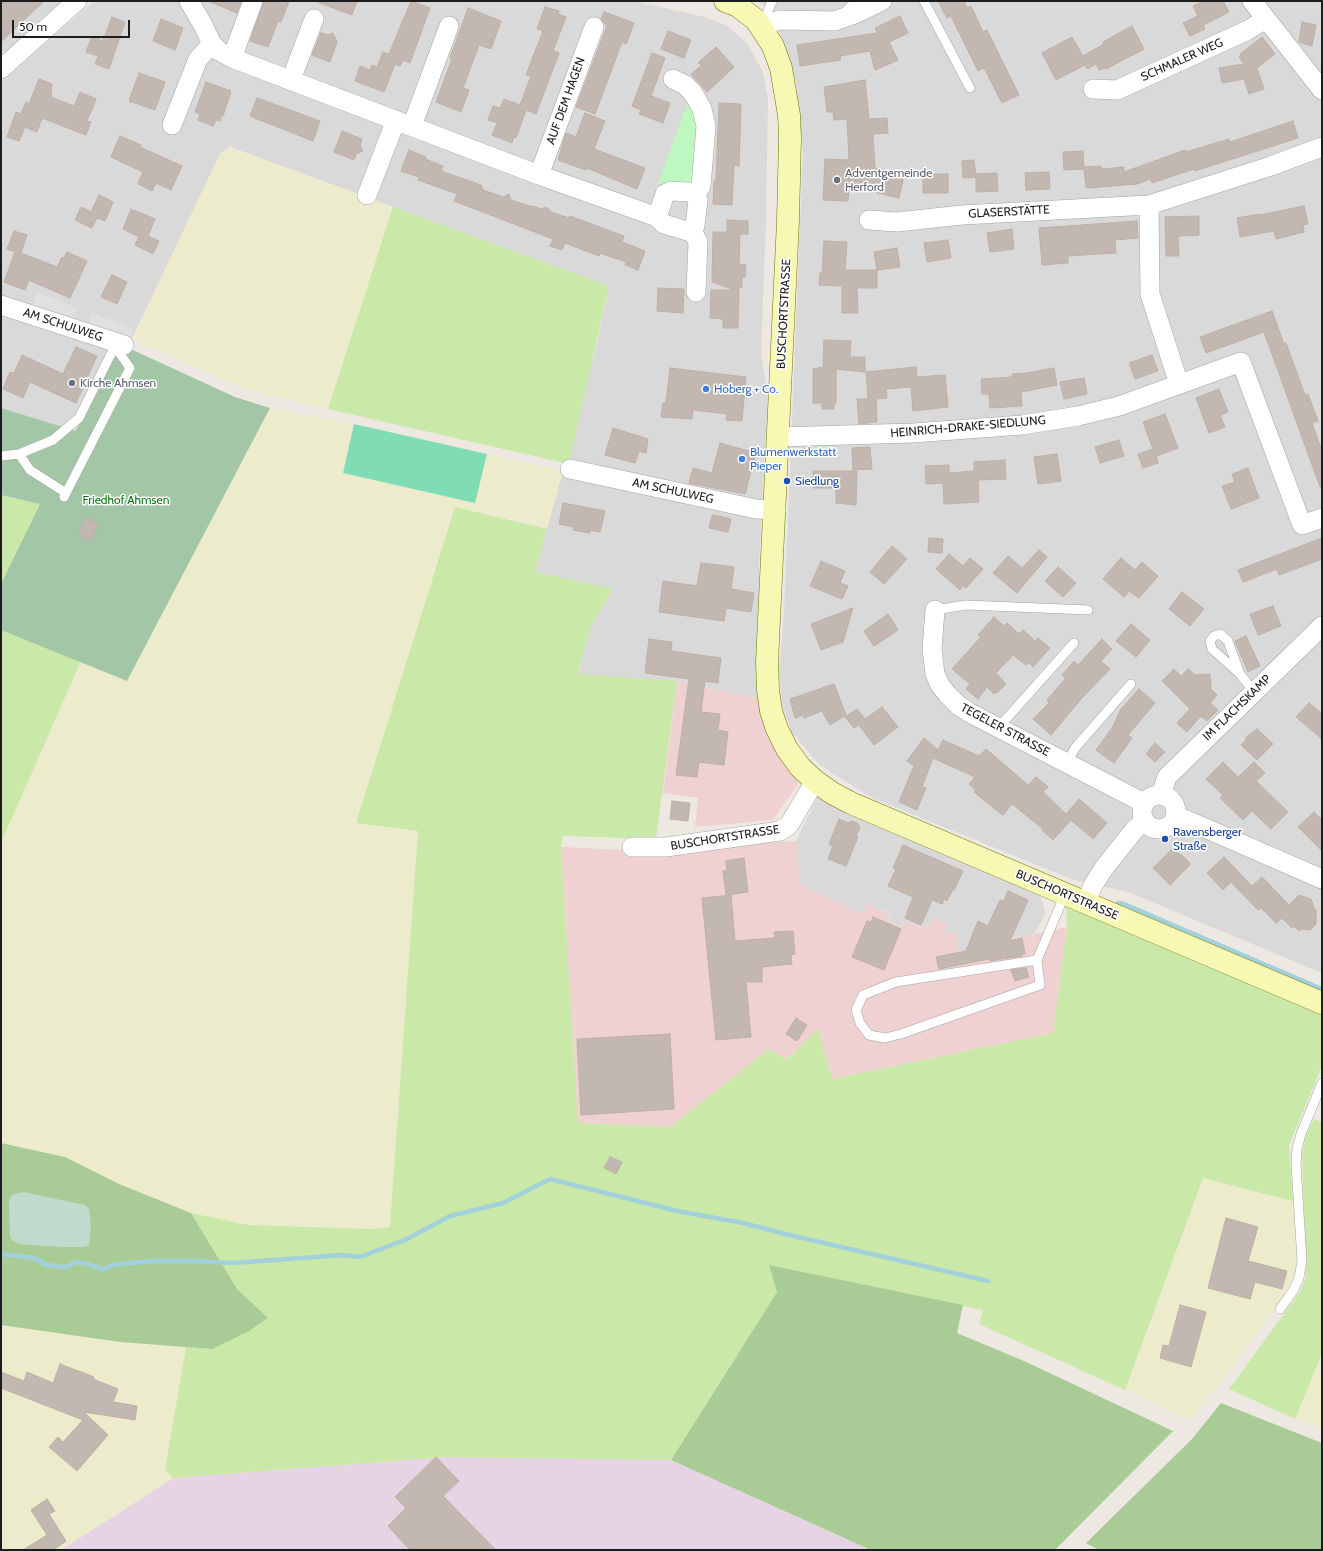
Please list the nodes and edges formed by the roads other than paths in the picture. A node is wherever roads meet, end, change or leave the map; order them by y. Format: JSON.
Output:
{"nodes":[{"id":1,"x":77,"y":1,"type":"edge"},
{"id":2,"x":189,"y":1,"type":"edge"},
{"id":3,"x":253,"y":1,"type":"edge"},
{"id":4,"x":725,"y":1,"type":"edge"},
{"id":5,"x":772,"y":1,"type":"edge"},
{"id":6,"x":856,"y":1,"type":"edge"},
{"id":7,"x":882,"y":1,"type":"edge"},
{"id":8,"x":924,"y":1,"type":"edge"},
{"id":9,"x":1252,"y":1,"type":"edge"},
{"id":10,"x":314,"y":19,"type":"dead end"},
{"id":11,"x":1266,"y":19,"type":"junction"},
{"id":12,"x":835,"y":21,"type":"junction"},
{"id":13,"x":449,"y":26,"type":"dead end"},
{"id":14,"x":594,"y":27,"type":"dead end"},
{"id":15,"x":761,"y":27,"type":"junction"},
{"id":16,"x":212,"y":44,"type":"junction"},
{"id":17,"x":232,"y":58,"type":"junction"},
{"id":18,"x":1,"y":69,"type":"edge"},
{"id":19,"x":673,"y":79,"type":"dead end"},
{"id":20,"x":291,"y":80,"type":"junction"},
{"id":21,"x":970,"y":88,"type":"dead end"},
{"id":22,"x":1093,"y":90,"type":"dead end"},
{"id":23,"x":1322,"y":90,"type":"edge"},
{"id":24,"x":404,"y":123,"type":"junction"},
{"id":25,"x":172,"y":125,"type":"dead end"},
{"id":26,"x":1322,"y":147,"type":"edge"},
{"id":27,"x":538,"y":175,"type":"junction"},
{"id":28,"x":367,"y":194,"type":"dead end"},
{"id":29,"x":695,"y":195,"type":"junction"},
{"id":30,"x":1149,"y":205,"type":"junction"},
{"id":31,"x":657,"y":217,"type":"junction"},
{"id":32,"x":869,"y":220,"type":"dead end"},
{"id":33,"x":692,"y":230,"type":"junction"},
{"id":34,"x":696,"y":292,"type":"dead end"},
{"id":35,"x":1,"y":305,"type":"edge"},
{"id":36,"x":121,"y":344,"type":"junction"},
{"id":37,"x":1179,"y":384,"type":"junction"},
{"id":38,"x":779,"y":437,"type":"junction"},
{"id":39,"x":19,"y":454,"type":"junction"},
{"id":40,"x":1,"y":456,"type":"edge"},
{"id":41,"x":570,"y":469,"type":"dead end"},
{"id":42,"x":776,"y":510,"type":"junction"},
{"id":43,"x":1322,"y":518,"type":"edge"},
{"id":44,"x":935,"y":610,"type":"joint"},
{"id":45,"x":1088,"y":610,"type":"dead end"},
{"id":46,"x":1322,"y":626,"type":"edge"},
{"id":47,"x":1074,"y":643,"type":"dead end"},
{"id":48,"x":1240,"y":674,"type":"dead end"},
{"id":49,"x":1131,"y":684,"type":"dead end"},
{"id":50,"x":1254,"y":692,"type":"junction"},
{"id":51,"x":998,"y":728,"type":"junction"},
{"id":52,"x":1067,"y":763,"type":"junction"},
{"id":53,"x":816,"y":781,"type":"junction"},
{"id":54,"x":1150,"y":806,"type":"junction"},
{"id":55,"x":1175,"y":814,"type":"junction"},
{"id":56,"x":632,"y":847,"type":"dead end"},
{"id":57,"x":1322,"y":879,"type":"edge"},
{"id":58,"x":1065,"y":894,"type":"junction"},
{"id":59,"x":1086,"y":903,"type":"junction"},
{"id":60,"x":1037,"y":960,"type":"junction"},
{"id":61,"x":1322,"y":1003,"type":"edge"},
{"id":62,"x":1322,"y":1083,"type":"edge"},
{"id":63,"x":1280,"y":1309,"type":"dead end"}],
"edges":[{"from":1,"to":18,"type":"street"},
{"from":2,"to":16,"type":"street"},
{"from":3,"to":17,"type":"street"},
{"from":4,"to":15,"type":"main road","name":"BUSCHORTSTRASSE"},
{"from":5,"to":15,"type":"lane"},
{"from":6,"to":12,"type":"lane"},
{"from":7,"to":12,"type":"street"},
{"from":8,"to":21,"type":"lane"},
{"from":9,"to":11,"type":"street"},
{"from":10,"to":20,"type":"street"},
{"from":11,"to":22,"type":"street","name":"SCHMALER WEG"},
{"from":11,"to":23,"type":"street"},
{"from":12,"to":15,"type":"street"},
{"from":13,"to":24,"type":"street"},
{"from":14,"to":27,"type":"street","name":"AUF DEM HAGEN"},
{"from":15,"to":38,"type":"main road","name":"BUSCHORTSTRASSE"},
{"from":16,"to":17,"type":"street"},
{"from":16,"to":25,"type":"street"},
{"from":17,"to":20,"type":"street"},
{"from":19,"to":29,"type":"street"},
{"from":20,"to":24,"type":"street"},
{"from":24,"to":27,"type":"street"},
{"from":24,"to":28,"type":"street"},
{"from":26,"to":30,"type":"street","name":"GLASERSTÄTTE"},
{"from":27,"to":31,"type":"street"},
{"from":29,"to":31,"type":"street"},
{"from":29,"to":33,"type":"street"},
{"from":30,"to":32,"type":"street","name":"GLASERSTÄTTE"},
{"from":30,"to":37,"type":"street"},
{"from":31,"to":33,"type":"street"},
{"from":33,"to":34,"type":"street"},
{"from":35,"to":36,"type":"street","name":"AM SCHULWEG"},
{"from":36,"to":39,"type":"lane"},
{"from":36,"to":39,"type":"lane"},
{"from":37,"to":38,"type":"street","name":"HEINRICH-DRAKE-SIEDLUNG"},
{"from":37,"to":43,"type":"street","name":"HEINRICH-DRAKE-SIEDLUNG"},
{"from":38,"to":42,"type":"main road","name":"BUSCHORTSTRASSE"},
{"from":39,"to":40,"type":"lane"},
{"from":41,"to":42,"type":"street","name":"AM SCHULWEG"},
{"from":42,"to":53,"type":"main road","name":"BUSCHORTSTRASSE"},
{"from":44,"to":45,"type":"lane"},
{"from":44,"to":51,"type":"street","name":"TEGELER STRASSE"},
{"from":46,"to":50,"type":"street","name":"IM FLACHSKAMP"},
{"from":47,"to":51,"type":"lane"},
{"from":48,"to":50,"type":"lane"},
{"from":49,"to":52,"type":"lane"},
{"from":50,"to":54,"type":"street","name":"IM FLACHSKAMP"},
{"from":51,"to":52,"type":"street","name":"TEGELER STRASSE"},
{"from":52,"to":54,"type":"street","name":"TEGELER STRASSE"},
{"from":53,"to":56,"type":"street","name":"BUSCHORTSTRASSE"},
{"from":53,"to":58,"type":"main road","name":"BUSCHORTSTRASSE"},
{"from":54,"to":55,"type":"street"},
{"from":54,"to":55,"type":"street"},
{"from":54,"to":59,"type":"street","name":"IM FLACHSKAMP"},
{"from":55,"to":57,"type":"street"},
{"from":58,"to":59,"type":"main road","name":"BUSCHORTSTRASSE"},
{"from":58,"to":60,"type":"lane"},
{"from":59,"to":61,"type":"main road","name":"BUSCHORTSTRASSE"},
{"from":60,"to":60,"type":"lane"},
{"from":62,"to":63,"type":"lane"}]}
